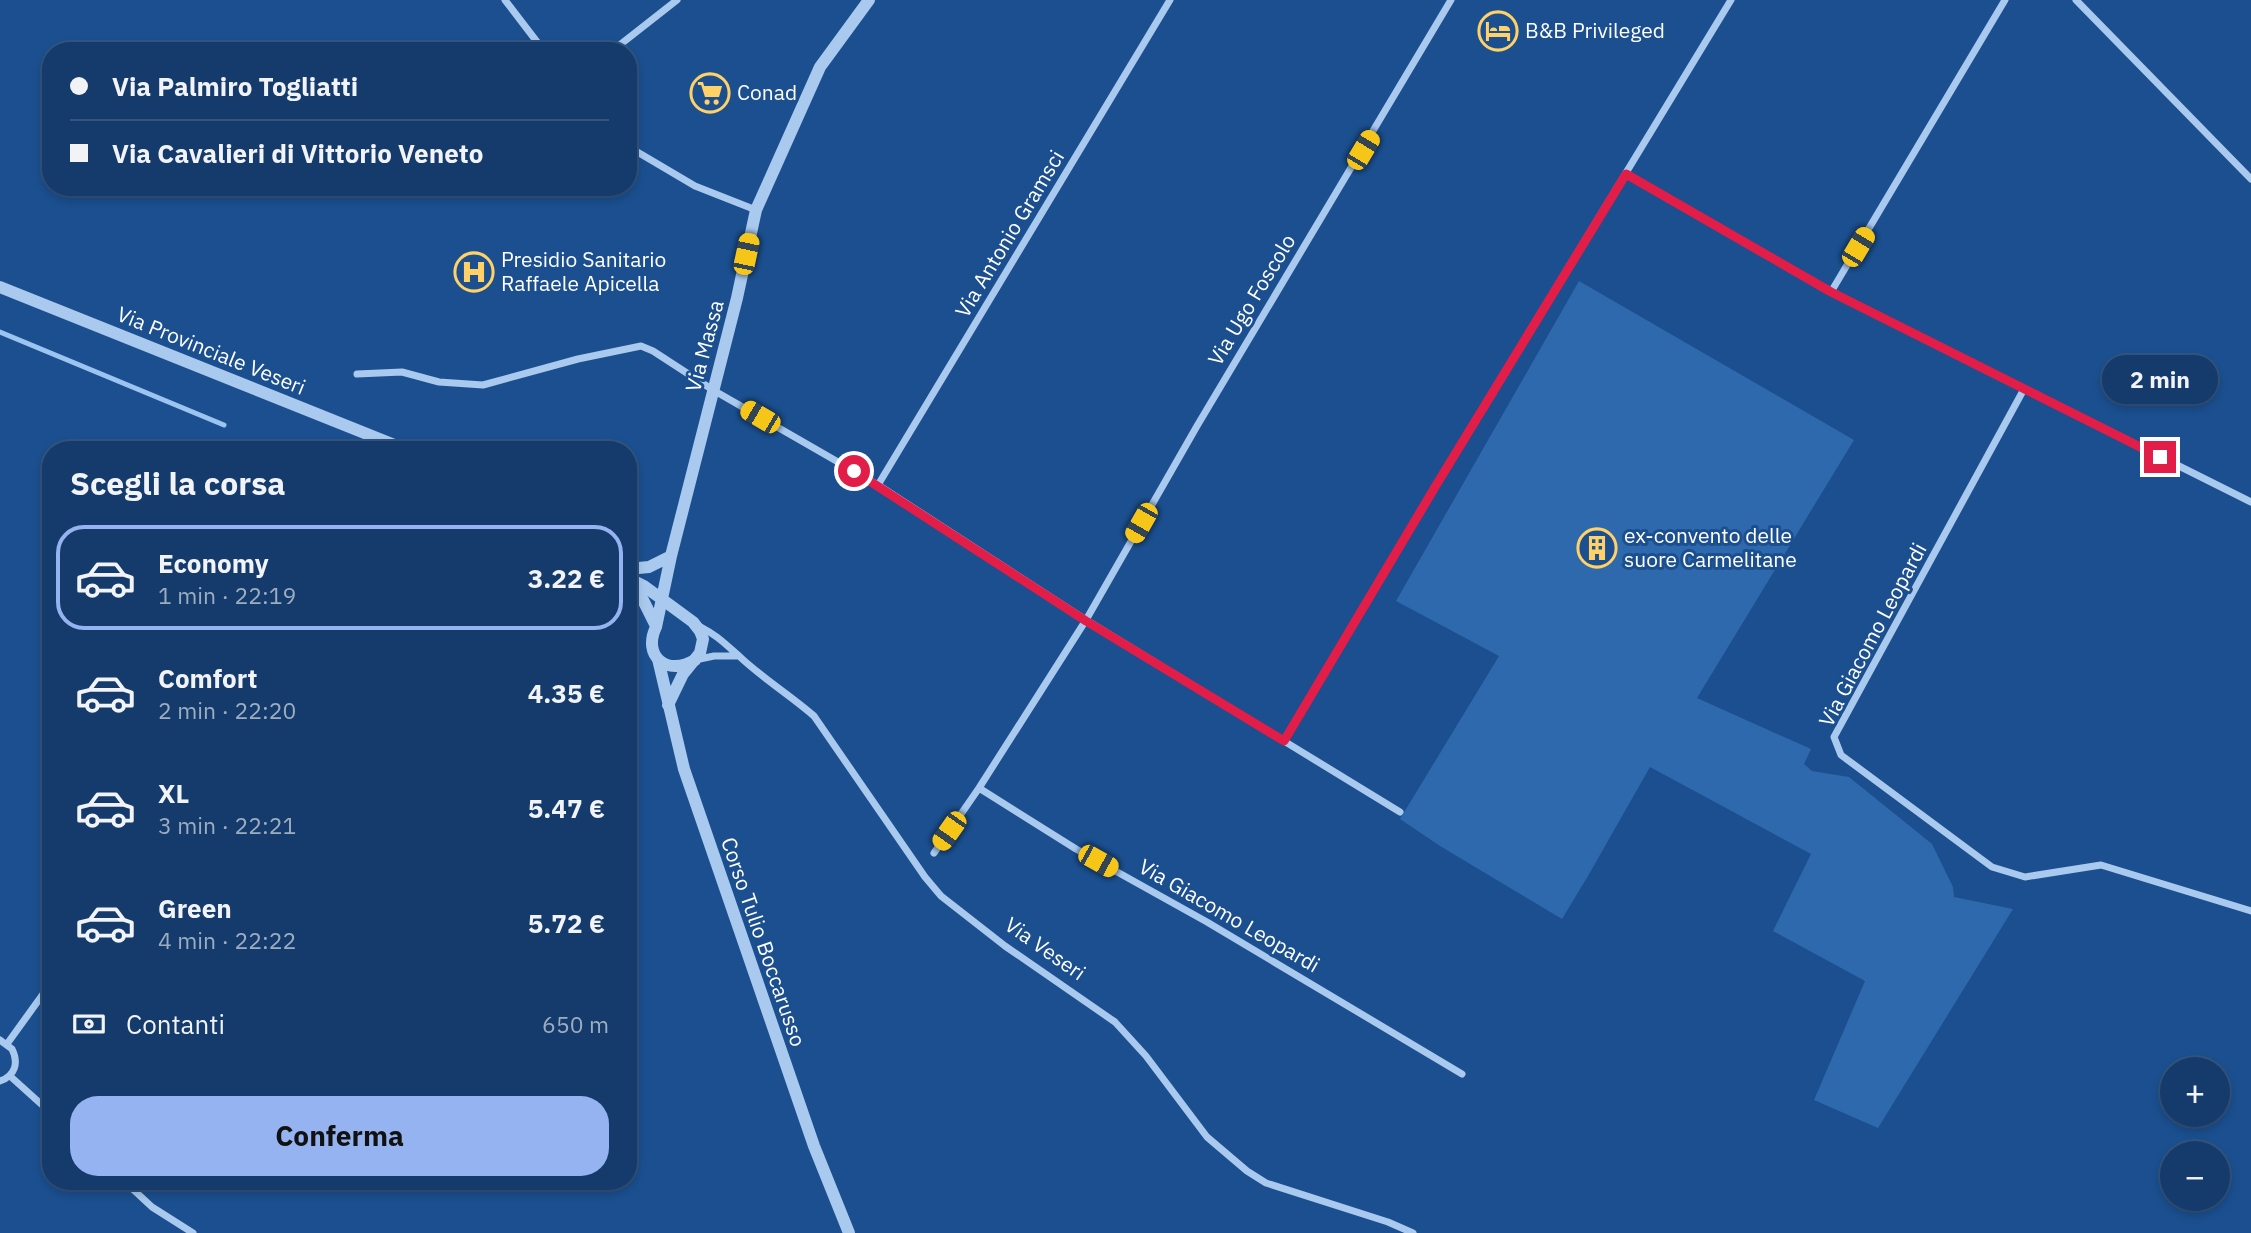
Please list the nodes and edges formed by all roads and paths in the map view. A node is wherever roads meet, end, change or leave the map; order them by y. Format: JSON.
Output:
{"nodes":[{"id":1,"x":505,"y":0,"type":"edge"},
{"id":2,"x":677,"y":0,"type":"edge"},
{"id":3,"x":869,"y":0,"type":"edge"},
{"id":4,"x":1170,"y":0,"type":"edge"},
{"id":5,"x":1451,"y":0,"type":"edge"},
{"id":6,"x":1731,"y":0,"type":"edge"},
{"id":7,"x":2005,"y":0,"type":"edge"},
{"id":8,"x":2076,"y":0,"type":"edge"},
{"id":9,"x":537,"y":42,"type":"edge"},
{"id":10,"x":623,"y":42,"type":"edge"},
{"id":11,"x":637,"y":152,"type":"edge"},
{"id":12,"x":1626,"y":174,"type":"junction"},
{"id":13,"x":2251,"y":178,"type":"edge"},
{"id":14,"x":756,"y":210,"type":"junction"},
{"id":15,"x":0,"y":288,"type":"edge"},
{"id":16,"x":1831,"y":292,"type":"junction"},
{"id":17,"x":357,"y":374,"type":"dead end"},
{"id":18,"x":2024,"y":389,"type":"junction"},
{"id":19,"x":713,"y":390,"type":"junction"},
{"id":20,"x":384,"y":441,"type":"edge"},
{"id":21,"x":878,"y":485,"type":"junction"},
{"id":22,"x":2251,"y":502,"type":"edge"},
{"id":23,"x":671,"y":556,"type":"junction"},
{"id":24,"x":637,"y":568,"type":"edge"},
{"id":25,"x":637,"y":582,"type":"edge"},
{"id":26,"x":637,"y":594,"type":"edge"},
{"id":27,"x":662,"y":601,"type":"junction"},
{"id":28,"x":689,"y":620,"type":"junction"},
{"id":29,"x":1086,"y":621,"type":"junction"},
{"id":30,"x":656,"y":627,"type":"junction"},
{"id":31,"x":738,"y":656,"type":"junction"},
{"id":32,"x":658,"y":658,"type":"junction"},
{"id":33,"x":695,"y":660,"type":"junction"},
{"id":34,"x":668,"y":705,"type":"junction"},
{"id":35,"x":1284,"y":741,"type":"junction"},
{"id":36,"x":979,"y":788,"type":"junction"},
{"id":37,"x":1401,"y":812,"type":"dead end"},
{"id":38,"x":934,"y":853,"type":"dead end"},
{"id":39,"x":2251,"y":911,"type":"edge"},
{"id":40,"x":42,"y":994,"type":"edge"},
{"id":41,"x":4,"y":1042,"type":"edge"},
{"id":42,"x":1462,"y":1074,"type":"dead end"},
{"id":43,"x":10,"y":1076,"type":"junction"},
{"id":44,"x":0,"y":1082,"type":"edge"},
{"id":45,"x":42,"y":1105,"type":"edge"},
{"id":46,"x":133,"y":1190,"type":"edge"},
{"id":47,"x":193,"y":1233,"type":"edge"},
{"id":48,"x":849,"y":1233,"type":"edge"},
{"id":49,"x":1413,"y":1233,"type":"edge"}],
"edges":[{"from":1,"to":9,"type":"street"},
{"from":2,"to":10,"type":"street"},
{"from":3,"to":14,"type":"street","name":"Via Massa"},
{"from":4,"to":21,"type":"street","name":"Via Antonio Gramsci"},
{"from":5,"to":29,"type":"street","name":"Via Ugo Foscolo"},
{"from":6,"to":12,"type":"street"},
{"from":7,"to":16,"type":"street"},
{"from":8,"to":13,"type":"street"},
{"from":11,"to":14,"type":"street"},
{"from":12,"to":16,"type":"street"},
{"from":12,"to":35,"type":"street"},
{"from":14,"to":19,"type":"street","name":"Via Massa"},
{"from":15,"to":20,"type":"street","name":"Via Provinciale Veseri"},
{"from":16,"to":18,"type":"street"},
{"from":17,"to":19,"type":"street"},
{"from":18,"to":22,"type":"street"},
{"from":18,"to":39,"type":"street","name":"Via Giacomo Leopardi"},
{"from":19,"to":21,"type":"street"},
{"from":19,"to":23,"type":"street","name":"Via Massa"},
{"from":21,"to":29,"type":"street"},
{"from":23,"to":24,"type":"street"},
{"from":23,"to":27,"type":"street","name":"Via Massa"},
{"from":25,"to":27,"type":"street"},
{"from":26,"to":30,"type":"street"},
{"from":27,"to":28,"type":"street"},
{"from":27,"to":30,"type":"street","name":"Via Massa"},
{"from":28,"to":30,"type":"street"},
{"from":28,"to":31,"type":"street","name":"Via Veseri"},
{"from":28,"to":33,"type":"street"},
{"from":29,"to":35,"type":"street"},
{"from":29,"to":36,"type":"street"},
{"from":30,"to":32,"type":"street"},
{"from":31,"to":33,"type":"street"},
{"from":31,"to":49,"type":"street","name":"Via Veseri"},
{"from":32,"to":33,"type":"street"},
{"from":32,"to":34,"type":"street","name":"Corso Tulio Boccarusso"},
{"from":33,"to":34,"type":"street"},
{"from":34,"to":48,"type":"street","name":"Corso Tulio Boccarusso"},
{"from":35,"to":37,"type":"street"},
{"from":36,"to":38,"type":"street"},
{"from":36,"to":42,"type":"street","name":"Via Giacomo Leopardi"},
{"from":40,"to":41,"type":"street"},
{"from":41,"to":43,"type":"street"},
{"from":43,"to":44,"type":"street"},
{"from":43,"to":45,"type":"street"},
{"from":46,"to":47,"type":"street"}]}
